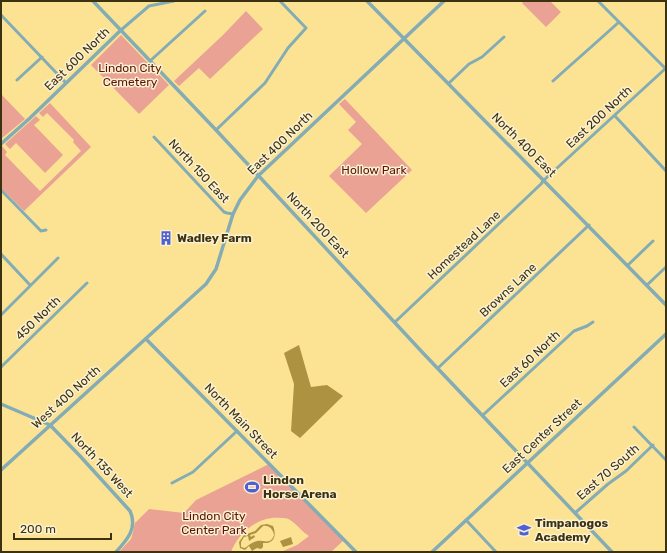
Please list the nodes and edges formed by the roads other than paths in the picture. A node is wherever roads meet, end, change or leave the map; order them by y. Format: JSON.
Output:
{"nodes":[{"id":1,"x":93,"y":1,"type":"edge"},
{"id":2,"x":174,"y":1,"type":"edge"},
{"id":3,"x":280,"y":1,"type":"edge"},
{"id":4,"x":367,"y":1,"type":"edge"},
{"id":5,"x":444,"y":1,"type":"edge"},
{"id":6,"x":598,"y":1,"type":"edge"},
{"id":7,"x":205,"y":11,"type":"dead end"},
{"id":8,"x":1,"y":15,"type":"edge"},
{"id":9,"x":619,"y":22,"type":"junction"},
{"id":10,"x":121,"y":30,"type":"junction"},
{"id":11,"x":504,"y":37,"type":"dead end"},
{"id":12,"x":404,"y":39,"type":"junction"},
{"id":13,"x":42,"y":57,"type":"junction"},
{"id":14,"x":150,"y":61,"type":"junction"},
{"id":15,"x":666,"y":68,"type":"edge"},
{"id":16,"x":17,"y":80,"type":"dead end"},
{"id":17,"x":553,"y":81,"type":"dead end"},
{"id":18,"x":66,"y":83,"type":"junction"},
{"id":19,"x":448,"y":83,"type":"junction"},
{"id":20,"x":615,"y":116,"type":"junction"},
{"id":21,"x":216,"y":130,"type":"junction"},
{"id":22,"x":154,"y":137,"type":"dead end"},
{"id":23,"x":1,"y":144,"type":"edge"},
{"id":24,"x":666,"y":171,"type":"edge"},
{"id":25,"x":258,"y":176,"type":"junction"},
{"id":26,"x":544,"y":180,"type":"junction"},
{"id":27,"x":1,"y":190,"type":"edge"},
{"id":28,"x":233,"y":214,"type":"junction"},
{"id":29,"x":589,"y":225,"type":"junction"},
{"id":30,"x":46,"y":230,"type":"dead end"},
{"id":31,"x":653,"y":240,"type":"dead end"},
{"id":32,"x":1,"y":254,"type":"edge"},
{"id":33,"x":58,"y":258,"type":"dead end"},
{"id":34,"x":628,"y":265,"type":"junction"},
{"id":35,"x":666,"y":267,"type":"edge"},
{"id":36,"x":87,"y":283,"type":"dead end"},
{"id":37,"x":30,"y":285,"type":"junction"},
{"id":38,"x":647,"y":285,"type":"junction"},
{"id":39,"x":666,"y":305,"type":"edge"},
{"id":40,"x":2,"y":312,"type":"edge"},
{"id":41,"x":395,"y":322,"type":"junction"},
{"id":42,"x":593,"y":322,"type":"dead end"},
{"id":43,"x":666,"y":334,"type":"edge"},
{"id":44,"x":146,"y":338,"type":"junction"},
{"id":45,"x":1,"y":366,"type":"edge"},
{"id":46,"x":438,"y":368,"type":"junction"},
{"id":47,"x":1,"y":404,"type":"edge"},
{"id":48,"x":483,"y":415,"type":"junction"},
{"id":49,"x":50,"y":425,"type":"junction"},
{"id":50,"x":634,"y":427,"type":"dead end"},
{"id":51,"x":237,"y":431,"type":"junction"},
{"id":52,"x":653,"y":445,"type":"junction"},
{"id":53,"x":666,"y":460,"type":"edge"},
{"id":54,"x":527,"y":463,"type":"junction"},
{"id":55,"x":1,"y":470,"type":"edge"},
{"id":56,"x":172,"y":484,"type":"dead end"},
{"id":57,"x":575,"y":513,"type":"junction"},
{"id":58,"x":466,"y":520,"type":"junction"},
{"id":59,"x":116,"y":552,"type":"edge"},
{"id":60,"x":356,"y":552,"type":"edge"},
{"id":61,"x":432,"y":552,"type":"edge"},
{"id":62,"x":496,"y":552,"type":"edge"},
{"id":63,"x":612,"y":552,"type":"edge"}],
"edges":[{"from":1,"to":10,"type":"street","name":"North 200 East"},
{"from":2,"to":10,"type":"street","name":"East 600 North"},
{"from":3,"to":21,"type":"street"},
{"from":4,"to":12,"type":"street","name":"North 400 East"},
{"from":5,"to":12,"type":"street","name":"East 400 North"},
{"from":6,"to":9,"type":"street"},
{"from":7,"to":14,"type":"street"},
{"from":8,"to":13,"type":"street"},
{"from":9,"to":15,"type":"street"},
{"from":9,"to":17,"type":"street"},
{"from":10,"to":14,"type":"street","name":"North 200 East"},
{"from":10,"to":18,"type":"street","name":"East 600 North"},
{"from":11,"to":19,"type":"street"},
{"from":12,"to":19,"type":"street","name":"North 400 East"},
{"from":12,"to":25,"type":"street","name":"East 400 North"},
{"from":13,"to":16,"type":"street"},
{"from":13,"to":18,"type":"street"},
{"from":14,"to":21,"type":"street","name":"North 200 East"},
{"from":15,"to":20,"type":"street","name":"East 200 North"},
{"from":18,"to":23,"type":"street","name":"East 600 North"},
{"from":19,"to":26,"type":"street","name":"North 400 East"},
{"from":20,"to":24,"type":"street"},
{"from":20,"to":26,"type":"street","name":"East 200 North"},
{"from":21,"to":25,"type":"street","name":"North 200 East"},
{"from":22,"to":28,"type":"street","name":"North 150 East"},
{"from":25,"to":28,"type":"street","name":"East 400 North"},
{"from":25,"to":41,"type":"street","name":"North 200 East"},
{"from":26,"to":29,"type":"street","name":"North 400 East"},
{"from":26,"to":41,"type":"street","name":"Homestead Lane"},
{"from":27,"to":30,"type":"street"},
{"from":28,"to":44,"type":"street","name":"East 400 North"},
{"from":29,"to":34,"type":"street","name":"North 400 East"},
{"from":29,"to":46,"type":"street","name":"Browns Lane"},
{"from":31,"to":34,"type":"street"},
{"from":32,"to":37,"type":"street"},
{"from":33,"to":37,"type":"street"},
{"from":34,"to":38,"type":"street","name":"North 400 East"},
{"from":35,"to":38,"type":"street"},
{"from":36,"to":45,"type":"street","name":"450 North"},
{"from":37,"to":40,"type":"street"},
{"from":38,"to":39,"type":"street","name":"North 400 East"},
{"from":41,"to":46,"type":"street","name":"North 200 East"},
{"from":42,"to":48,"type":"street","name":"East 60 North"},
{"from":43,"to":54,"type":"street","name":"East Center Street"},
{"from":44,"to":49,"type":"street","name":"West 400 North"},
{"from":44,"to":51,"type":"street","name":"North Main Street"},
{"from":46,"to":48,"type":"street","name":"North 200 East"},
{"from":47,"to":49,"type":"street"},
{"from":48,"to":54,"type":"street","name":"North 200 East"},
{"from":49,"to":55,"type":"street","name":"West 400 North"},
{"from":49,"to":59,"type":"street","name":"North 135 West"},
{"from":50,"to":52,"type":"street"},
{"from":51,"to":56,"type":"street"},
{"from":51,"to":60,"type":"street","name":"North Main Street"},
{"from":52,"to":53,"type":"street"},
{"from":52,"to":57,"type":"street","name":"East 70 South"},
{"from":54,"to":57,"type":"street","name":"North 200 East"},
{"from":54,"to":58,"type":"street","name":"East Center Street"},
{"from":57,"to":63,"type":"street","name":"North 200 East"},
{"from":58,"to":61,"type":"street","name":"East Center Street"},
{"from":58,"to":62,"type":"street"}]}
